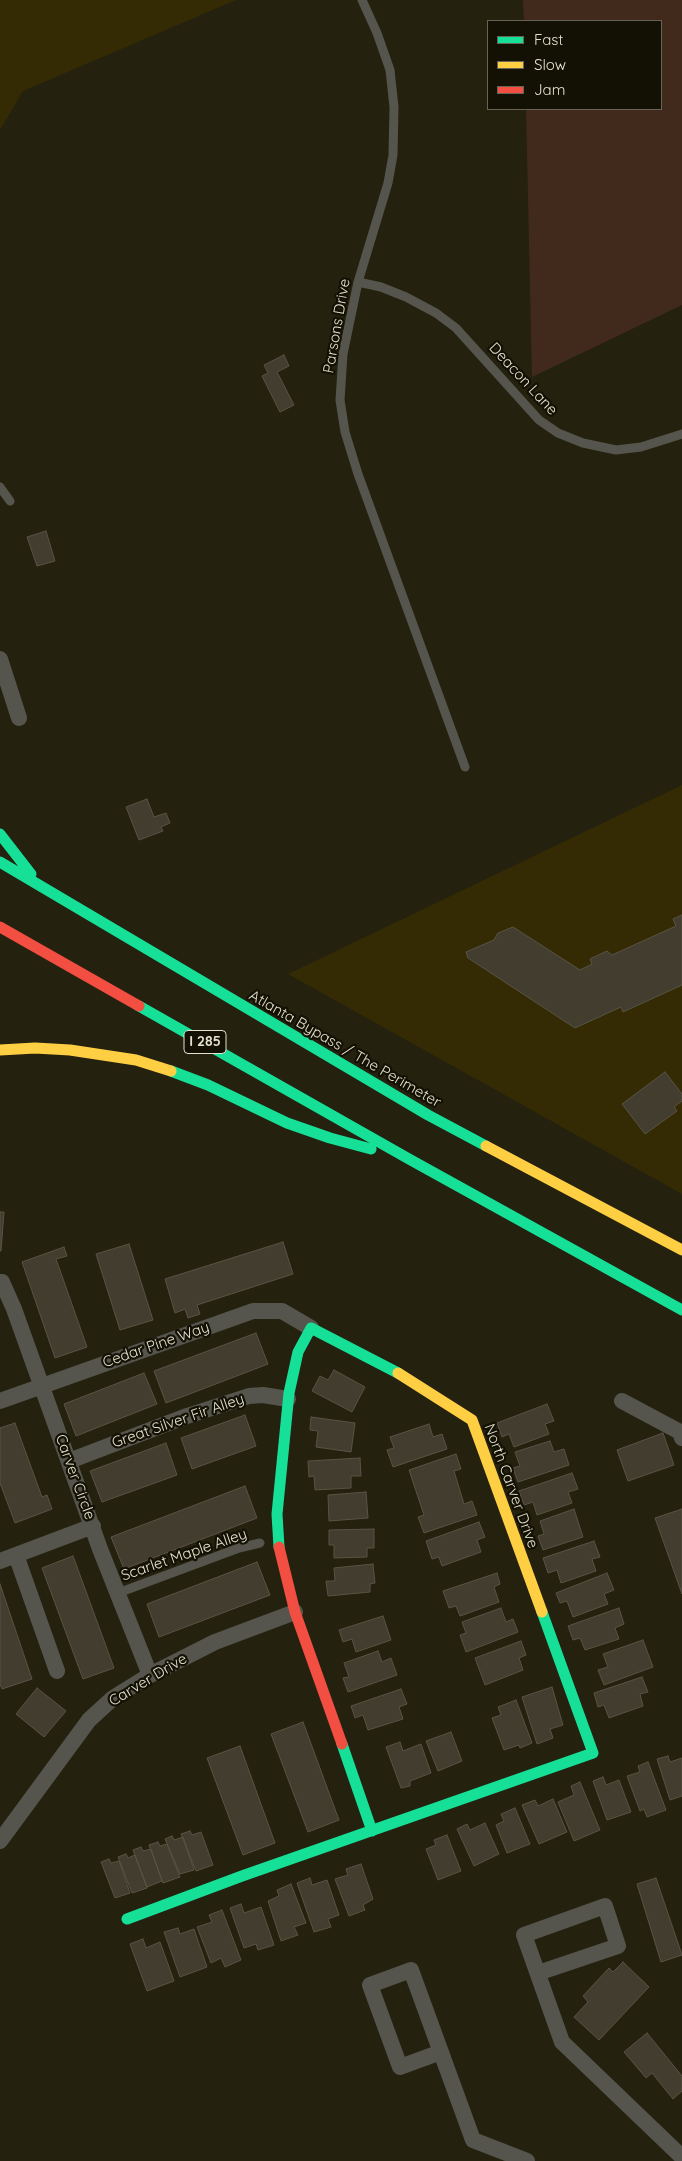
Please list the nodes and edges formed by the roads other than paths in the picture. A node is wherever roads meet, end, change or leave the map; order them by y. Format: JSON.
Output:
{"nodes":[{"id":1,"x":362,"y":0,"type":"edge"},
{"id":2,"x":358,"y":282,"type":"junction"},
{"id":3,"x":682,"y":434,"type":"edge"},
{"id":4,"x":0,"y":487,"type":"edge"},
{"id":5,"x":10,"y":501,"type":"dead end"},
{"id":6,"x":0,"y":659,"type":"edge"},
{"id":7,"x":19,"y":718,"type":"dead end"},
{"id":8,"x":465,"y":766,"type":"dead end"},
{"id":9,"x":0,"y":834,"type":"edge"},
{"id":10,"x":0,"y":862,"type":"edge"},
{"id":11,"x":38,"y":883,"type":"junction"},
{"id":12,"x":0,"y":927,"type":"edge"},
{"id":13,"x":0,"y":1050,"type":"edge"},
{"id":14,"x":408,"y":1159,"type":"junction"},
{"id":15,"x":682,"y":1250,"type":"edge"},
{"id":16,"x":0,"y":1282,"type":"edge"},
{"id":17,"x":682,"y":1310,"type":"edge"},
{"id":18,"x":311,"y":1328,"type":"junction"},
{"id":19,"x":42,"y":1385,"type":"junction"},
{"id":20,"x":288,"y":1399,"type":"junction"},
{"id":21,"x":0,"y":1401,"type":"edge"},
{"id":22,"x":622,"y":1401,"type":"dead end"},
{"id":23,"x":682,"y":1438,"type":"edge"},
{"id":24,"x":70,"y":1461,"type":"junction"},
{"id":25,"x":93,"y":1526,"type":"junction"},
{"id":26,"x":260,"y":1542,"type":"dead end"},
{"id":27,"x":16,"y":1555,"type":"junction"},
{"id":28,"x":0,"y":1561,"type":"edge"},
{"id":29,"x":118,"y":1593,"type":"junction"},
{"id":30,"x":295,"y":1612,"type":"junction"},
{"id":31,"x":57,"y":1671,"type":"dead end"},
{"id":32,"x":150,"y":1675,"type":"junction"},
{"id":33,"x":372,"y":1831,"type":"junction"},
{"id":34,"x":0,"y":1840,"type":"edge"},
{"id":35,"x":127,"y":1919,"type":"dead end"},
{"id":36,"x":538,"y":1973,"type":"junction"},
{"id":37,"x":441,"y":2052,"type":"junction"},
{"id":38,"x":682,"y":2157,"type":"edge"},
{"id":39,"x":528,"y":2161,"type":"edge"}],
"edges":[{"from":1,"to":2,"type":"lane","name":"Parsons Drive"},
{"from":2,"to":3,"type":"lane","name":"Deacon Lane"},
{"from":2,"to":8,"type":"lane","name":"Parsons Drive"},
{"from":4,"to":5,"type":"lane"},
{"from":6,"to":7,"type":"street"},
{"from":9,"to":11,"type":"main road"},
{"from":10,"to":11,"type":"main road","name":"Atlanta Bypass / The Perimeter"},
{"from":11,"to":15,"type":"main road","name":"Atlanta Bypass / The Perimeter"},
{"from":12,"to":14,"type":"main road","number":"I 285"},
{"from":13,"to":14,"type":"main road"},
{"from":14,"to":17,"type":"main road","number":"I 285"},
{"from":16,"to":19,"type":"street","name":"Carver Circle"},
{"from":18,"to":19,"type":"street","name":"Cedar Pine Way"},
{"from":18,"to":20,"type":"main road"},
{"from":18,"to":33,"type":"main road","name":"North Carver Drive"},
{"from":19,"to":21,"type":"street","name":"Cedar Pine Way"},
{"from":19,"to":24,"type":"street","name":"Carver Circle"},
{"from":20,"to":24,"type":"street","name":"Great Silver Fir Alley"},
{"from":20,"to":30,"type":"main road"},
{"from":22,"to":23,"type":"street"},
{"from":24,"to":25,"type":"street","name":"Carver Circle"},
{"from":25,"to":27,"type":"street"},
{"from":25,"to":29,"type":"street","name":"Carver Circle"},
{"from":26,"to":29,"type":"lane","name":"Scarlet Maple Alley"},
{"from":27,"to":28,"type":"street"},
{"from":27,"to":31,"type":"street"},
{"from":29,"to":32,"type":"street","name":"Carver Circle"},
{"from":30,"to":32,"type":"street","name":"Carver Drive"},
{"from":30,"to":33,"type":"main road"},
{"from":32,"to":34,"type":"street","name":"Carver Drive"},
{"from":33,"to":35,"type":"main road"},
{"from":36,"to":36,"type":"street"},
{"from":36,"to":38,"type":"street"},
{"from":37,"to":37,"type":"street"},
{"from":37,"to":39,"type":"street"}]}
